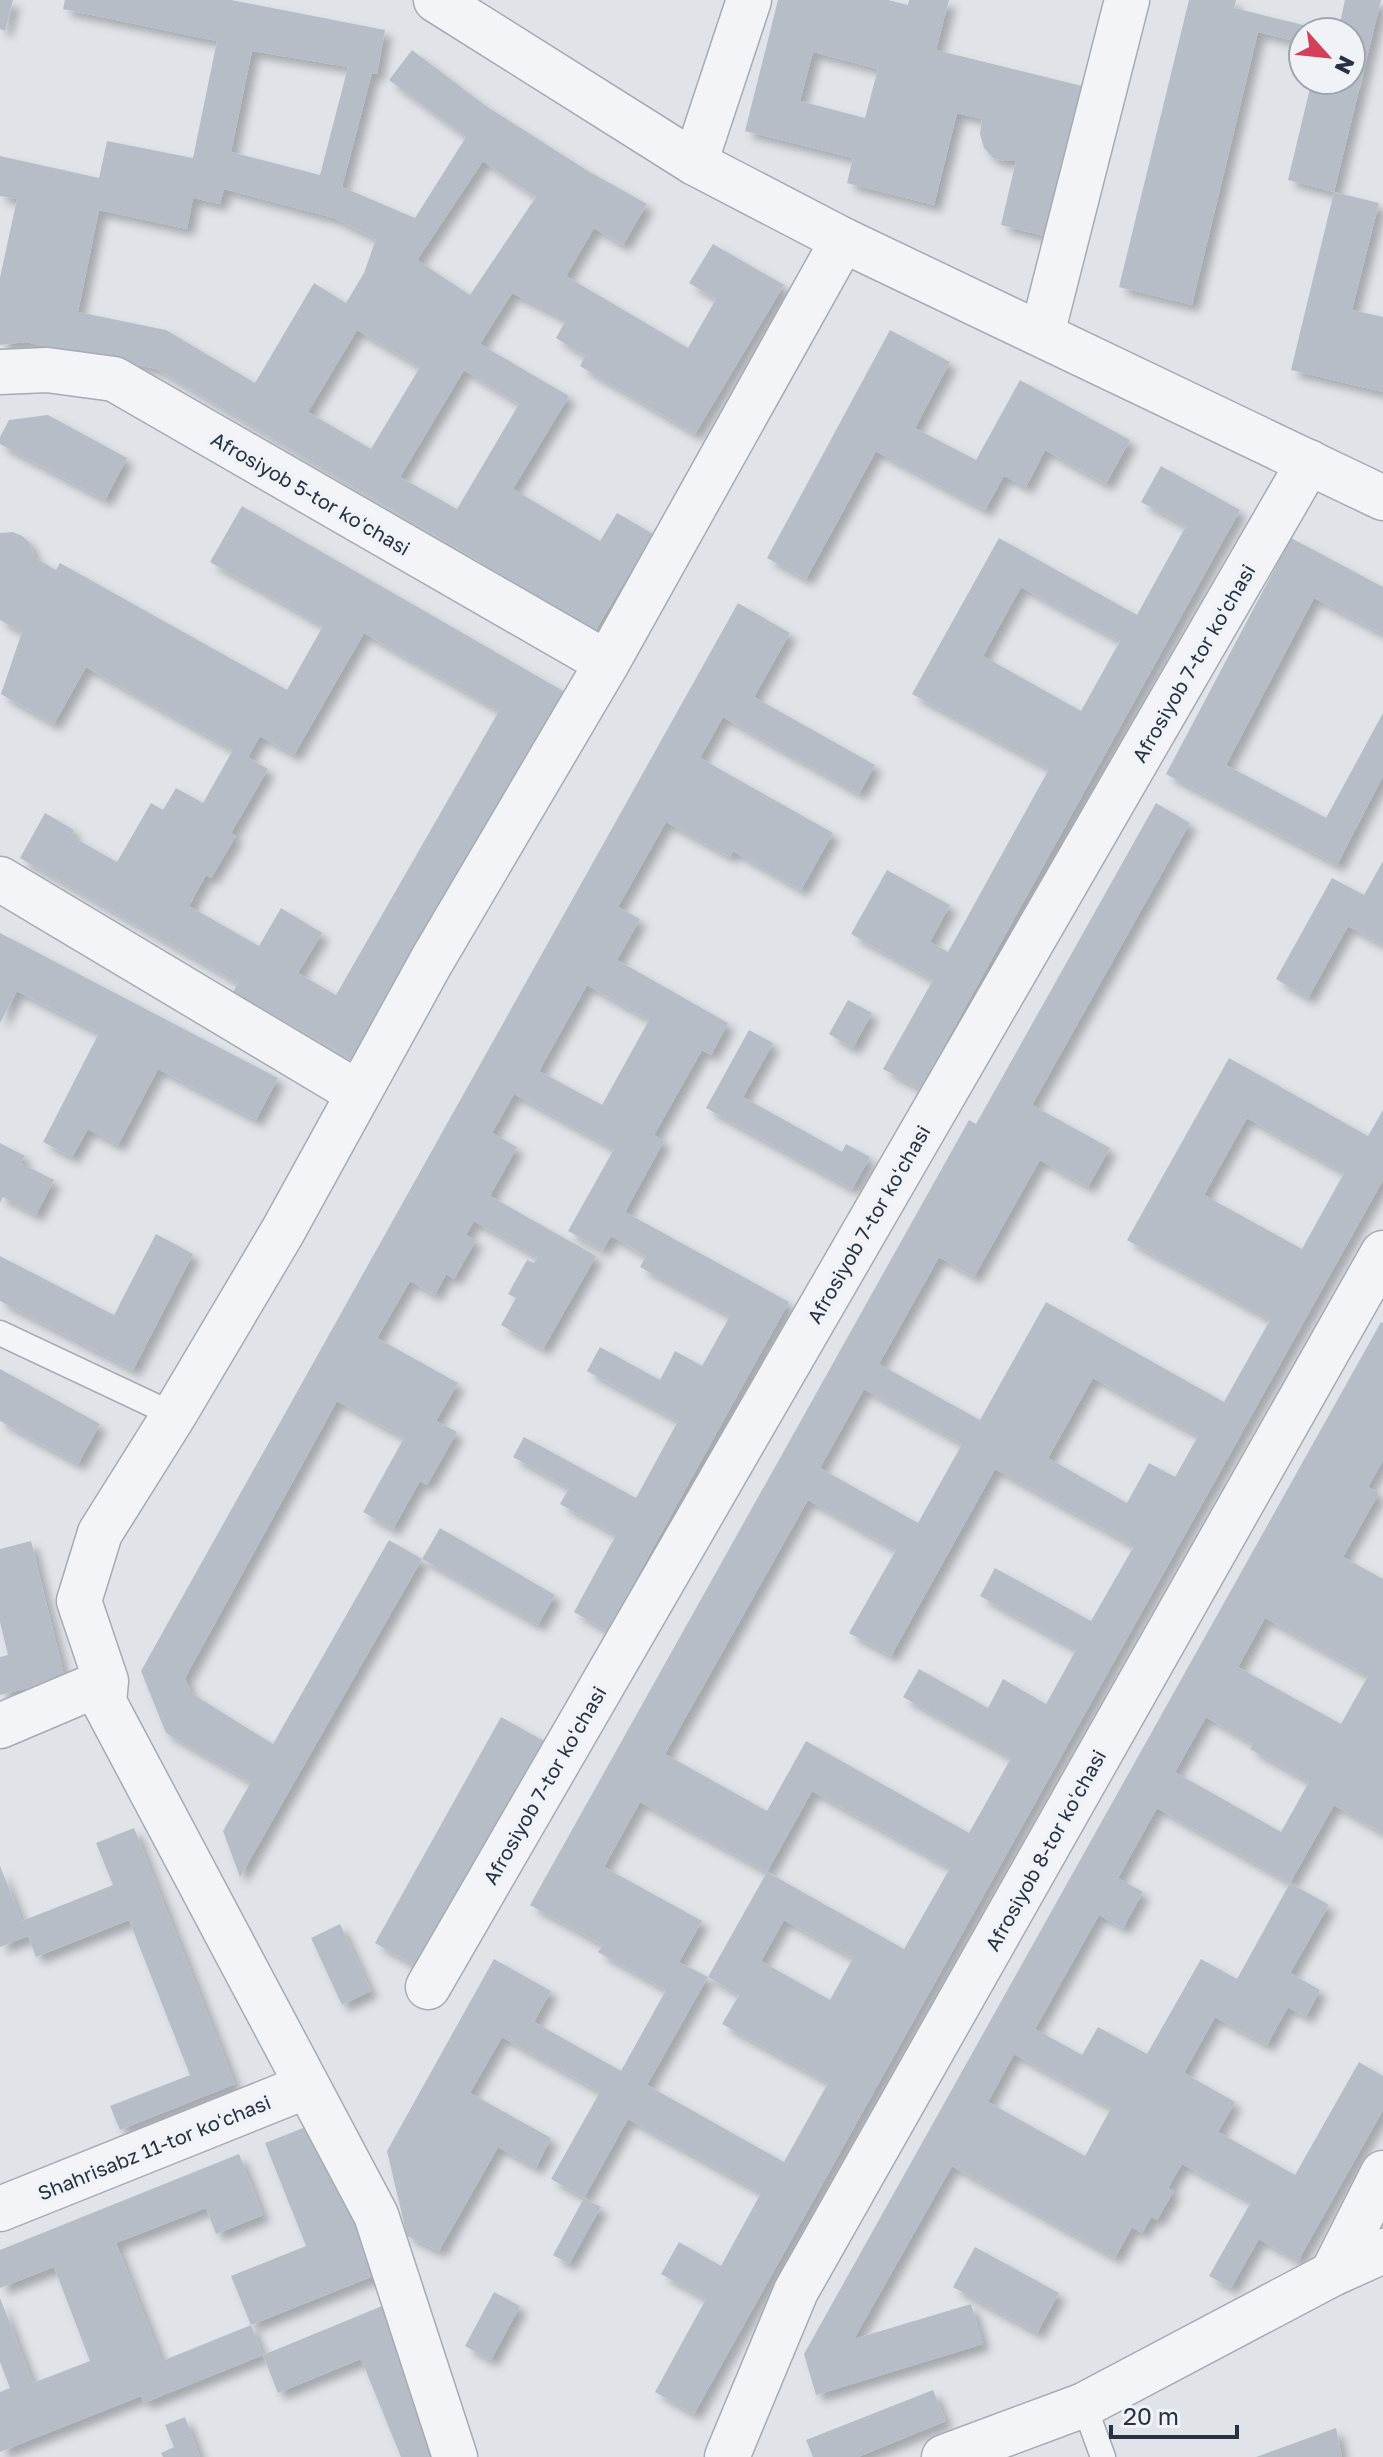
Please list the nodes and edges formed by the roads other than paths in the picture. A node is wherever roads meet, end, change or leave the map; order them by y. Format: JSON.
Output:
{"nodes":[{"id":1,"x":436,"y":0,"type":"edge"},
{"id":2,"x":749,"y":0,"type":"edge"},
{"id":3,"x":1127,"y":0,"type":"edge"},
{"id":4,"x":695,"y":163,"type":"junction"},
{"id":5,"x":843,"y":240,"type":"junction"},
{"id":6,"x":1042,"y":334,"type":"junction"},
{"id":7,"x":0,"y":372,"type":"edge"},
{"id":8,"x":1309,"y":462,"type":"junction"},
{"id":9,"x":1383,"y":498,"type":"edge"},
{"id":10,"x":607,"y":663,"type":"junction"},
{"id":11,"x":0,"y":879,"type":"edge"},
{"id":12,"x":358,"y":1093,"type":"junction"},
{"id":13,"x":1383,"y":1253,"type":"edge"},
{"id":14,"x":0,"y":1333,"type":"edge"},
{"id":15,"x":174,"y":1415,"type":"junction"},
{"id":16,"x":106,"y":1681,"type":"junction"},
{"id":17,"x":0,"y":1726,"type":"edge"},
{"id":18,"x":428,"y":1987,"type":"dead end"},
{"id":19,"x":307,"y":2086,"type":"junction"},
{"id":20,"x":1383,"y":2173,"type":"edge"},
{"id":21,"x":0,"y":2209,"type":"edge"},
{"id":22,"x":1383,"y":2251,"type":"edge"},
{"id":23,"x":1332,"y":2274,"type":"junction"},
{"id":24,"x":1084,"y":2405,"type":"junction"},
{"id":25,"x":455,"y":2457,"type":"edge"},
{"id":26,"x":727,"y":2457,"type":"edge"},
{"id":27,"x":944,"y":2457,"type":"edge"},
{"id":28,"x":1103,"y":2457,"type":"edge"}],
"edges":[{"from":1,"to":4,"type":"street"},
{"from":2,"to":4,"type":"street"},
{"from":3,"to":6,"type":"street"},
{"from":4,"to":5,"type":"street"},
{"from":5,"to":6,"type":"street"},
{"from":5,"to":10,"type":"street"},
{"from":6,"to":8,"type":"street"},
{"from":7,"to":10,"type":"street","name":"Afrosiyob 5-tor koʻchasi"},
{"from":8,"to":9,"type":"street"},
{"from":8,"to":18,"type":"street","name":"Afrosiyob 7-tor koʻchasi"},
{"from":10,"to":12,"type":"street"},
{"from":11,"to":12,"type":"street"},
{"from":12,"to":15,"type":"street"},
{"from":13,"to":26,"type":"street","name":"Afrosiyob 8-tor koʻchasi"},
{"from":14,"to":15,"type":"lane"},
{"from":15,"to":16,"type":"street"},
{"from":16,"to":17,"type":"street"},
{"from":16,"to":19,"type":"street"},
{"from":19,"to":21,"type":"street","name":"Shahrisabz 11-tor koʻchasi"},
{"from":19,"to":25,"type":"street"},
{"from":20,"to":23,"type":"street"},
{"from":22,"to":23,"type":"street"},
{"from":23,"to":24,"type":"street"},
{"from":24,"to":27,"type":"street"},
{"from":24,"to":28,"type":"lane"}]}
